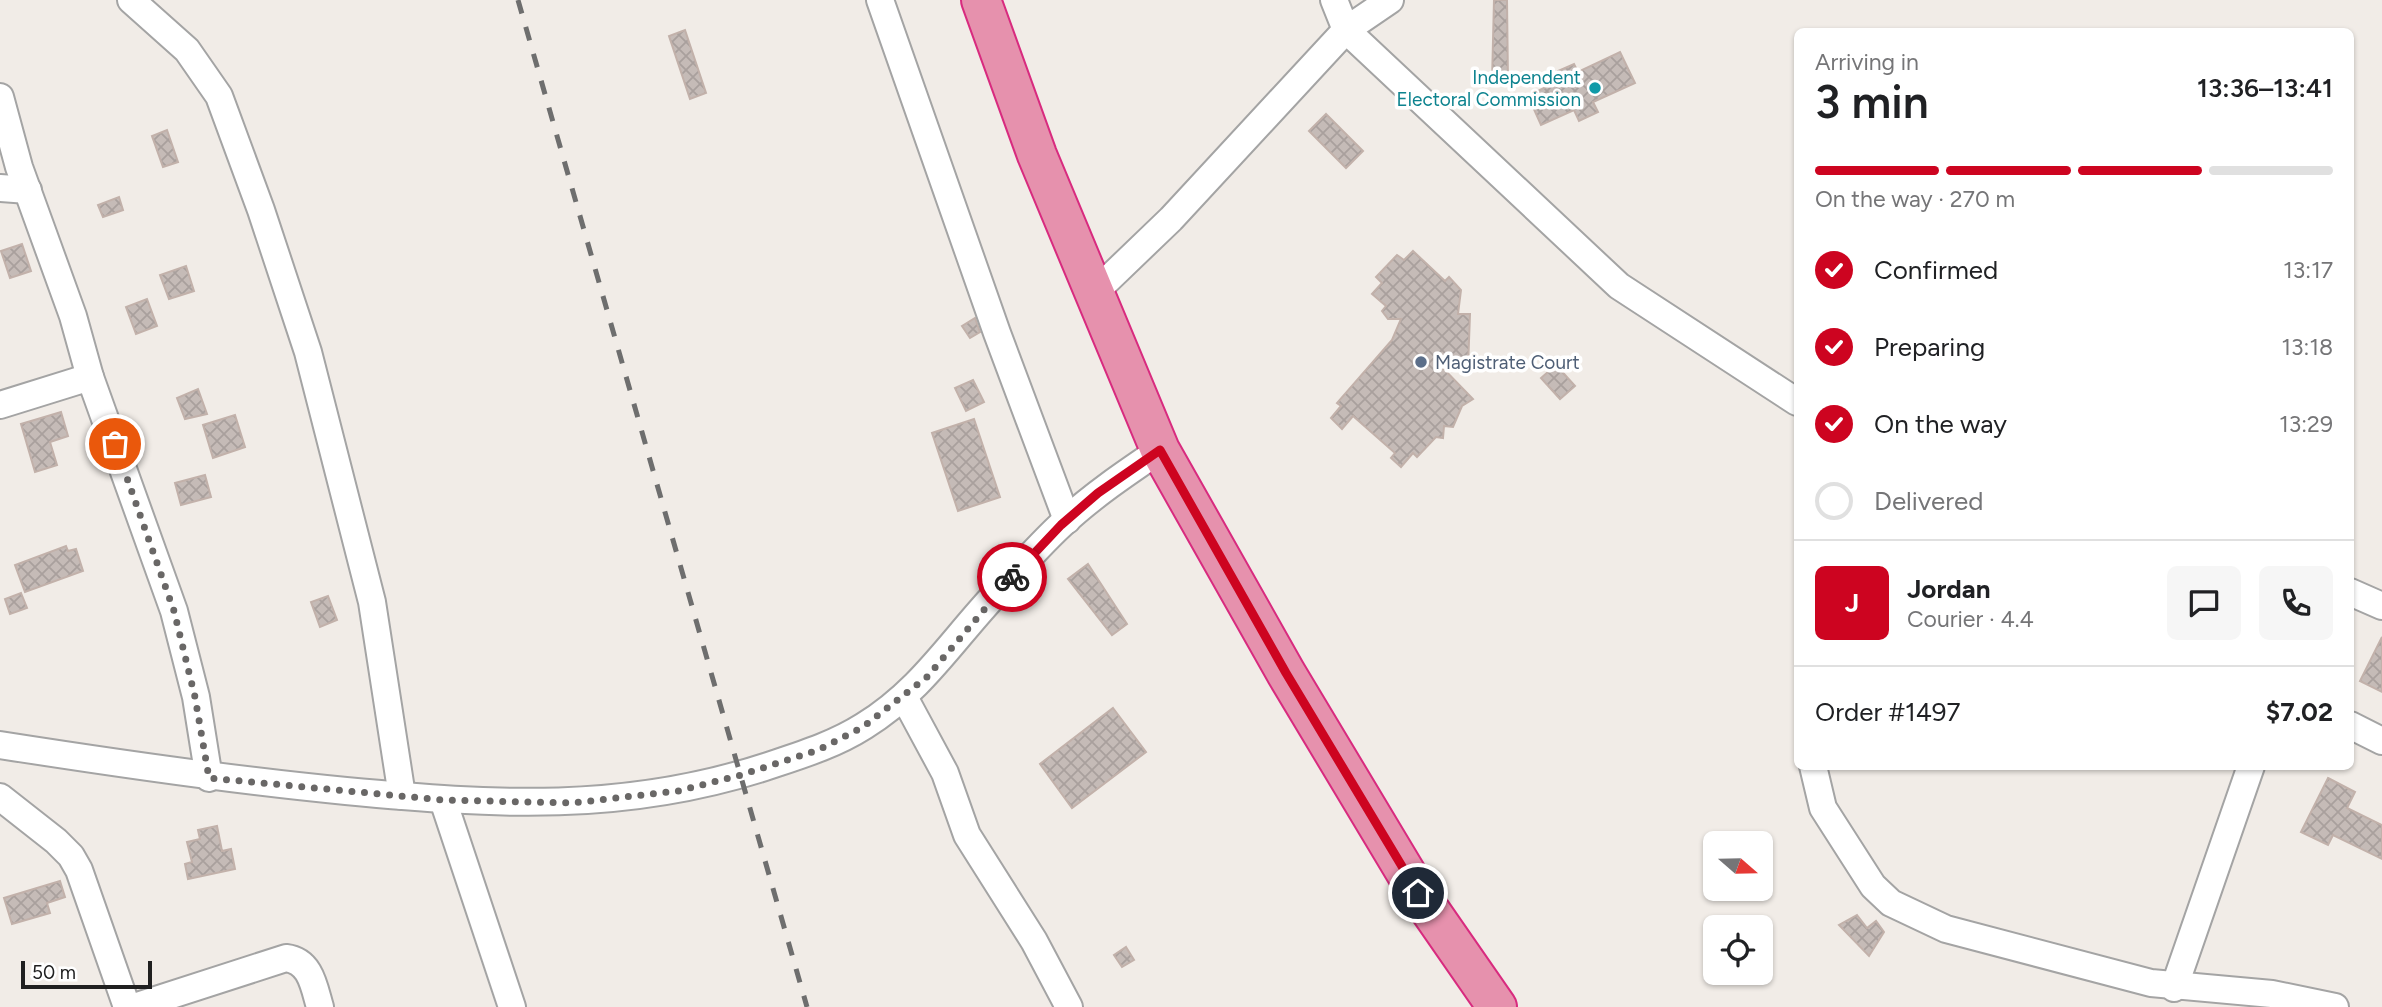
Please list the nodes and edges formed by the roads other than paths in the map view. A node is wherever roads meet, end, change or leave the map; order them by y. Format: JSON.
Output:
{"nodes":[{"id":1,"x":131,"y":0,"type":"edge"},
{"id":2,"x":880,"y":0,"type":"edge"},
{"id":3,"x":981,"y":0,"type":"edge"},
{"id":4,"x":1334,"y":0,"type":"edge"},
{"id":5,"x":1390,"y":0,"type":"edge"},
{"id":6,"x":1346,"y":30,"type":"junction"},
{"id":7,"x":0,"y":97,"type":"edge"},
{"id":8,"x":0,"y":188,"type":"edge"},
{"id":9,"x":28,"y":190,"type":"junction"},
{"id":10,"x":1094,"y":292,"type":"junction"},
{"id":11,"x":90,"y":377,"type":"junction"},
{"id":12,"x":1794,"y":400,"type":"edge"},
{"id":13,"x":0,"y":405,"type":"edge"},
{"id":14,"x":1160,"y":450,"type":"junction"},
{"id":15,"x":1191,"y":507,"type":"junction"},
{"id":16,"x":1067,"y":520,"type":"junction"},
{"id":17,"x":2354,"y":594,"type":"edge"},
{"id":18,"x":2382,"y":606,"type":"edge"},
{"id":19,"x":904,"y":697,"type":"junction"},
{"id":20,"x":2354,"y":727,"type":"edge"},
{"id":21,"x":2382,"y":741,"type":"edge"},
{"id":22,"x":0,"y":745,"type":"edge"},
{"id":23,"x":1813,"y":770,"type":"edge"},
{"id":24,"x":2250,"y":770,"type":"edge"},
{"id":25,"x":209,"y":778,"type":"junction"},
{"id":26,"x":402,"y":796,"type":"junction"},
{"id":27,"x":0,"y":797,"type":"edge"},
{"id":28,"x":443,"y":800,"type":"junction"},
{"id":29,"x":2175,"y":988,"type":"junction"},
{"id":30,"x":127,"y":1007,"type":"edge"},
{"id":31,"x":134,"y":1007,"type":"edge"},
{"id":32,"x":320,"y":1007,"type":"edge"},
{"id":33,"x":512,"y":1007,"type":"edge"},
{"id":34,"x":1069,"y":1007,"type":"edge"},
{"id":35,"x":1471,"y":1007,"type":"edge"},
{"id":36,"x":1497,"y":1007,"type":"edge"},
{"id":37,"x":2335,"y":1007,"type":"edge"}],
"edges":[{"from":1,"to":26,"type":"street"},
{"from":2,"to":16,"type":"street"},
{"from":3,"to":10,"type":"highway"},
{"from":4,"to":6,"type":"street"},
{"from":5,"to":6,"type":"street"},
{"from":6,"to":10,"type":"street"},
{"from":6,"to":12,"type":"street"},
{"from":7,"to":9,"type":"street"},
{"from":8,"to":9,"type":"street"},
{"from":9,"to":11,"type":"street"},
{"from":10,"to":14,"type":"highway"},
{"from":11,"to":13,"type":"street"},
{"from":11,"to":25,"type":"street"},
{"from":14,"to":15,"type":"highway"},
{"from":14,"to":16,"type":"street"},
{"from":15,"to":35,"type":"highway"},
{"from":15,"to":36,"type":"highway"},
{"from":16,"to":19,"type":"street"},
{"from":17,"to":18,"type":"street"},
{"from":19,"to":28,"type":"street"},
{"from":19,"to":34,"type":"street"},
{"from":20,"to":21,"type":"street"},
{"from":22,"to":25,"type":"street"},
{"from":23,"to":29,"type":"street"},
{"from":24,"to":29,"type":"street"},
{"from":25,"to":26,"type":"street"},
{"from":26,"to":28,"type":"street"},
{"from":27,"to":30,"type":"street"},
{"from":28,"to":33,"type":"street"},
{"from":29,"to":37,"type":"street"},
{"from":31,"to":32,"type":"street"}]}
